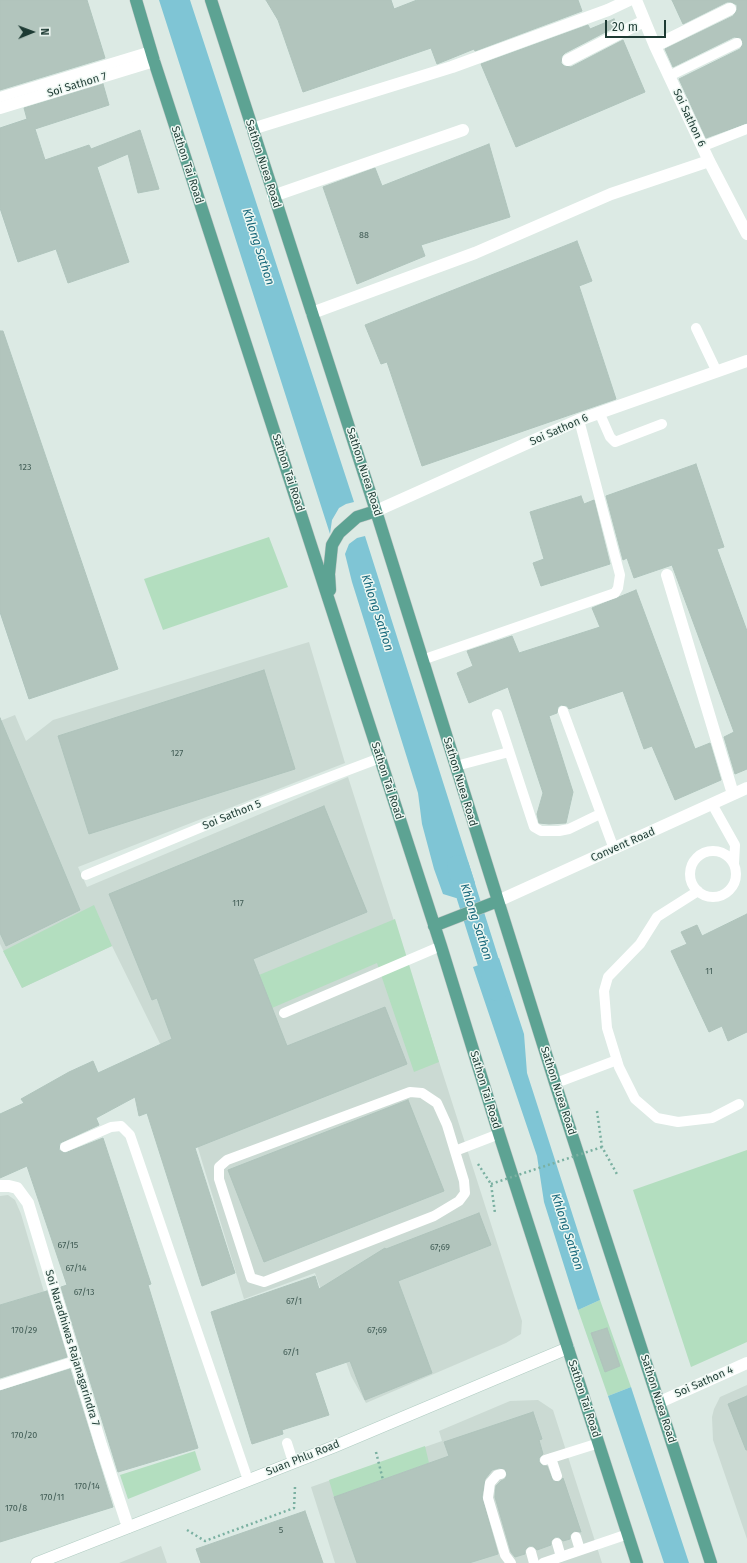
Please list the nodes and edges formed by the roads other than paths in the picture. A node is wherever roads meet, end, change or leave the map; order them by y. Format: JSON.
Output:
{"nodes":[{"id":1,"x":136,"y":0,"type":"edge"},
{"id":2,"x":211,"y":0,"type":"edge"},
{"id":3,"x":629,"y":0,"type":"edge"},
{"id":4,"x":636,"y":0,"type":"edge"},
{"id":5,"x":606,"y":5,"type":"edge"},
{"id":6,"x":730,"y":9,"type":"dead end"},
{"id":7,"x":644,"y":21,"type":"junction"},
{"id":8,"x":737,"y":43,"type":"dead end"},
{"id":9,"x":655,"y":46,"type":"junction"},
{"id":10,"x":152,"y":56,"type":"junction"},
{"id":11,"x":568,"y":60,"type":"dead end"},
{"id":12,"x":669,"y":76,"type":"junction"},
{"id":13,"x":0,"y":97,"type":"edge"},
{"id":14,"x":0,"y":108,"type":"edge"},
{"id":15,"x":252,"y":129,"type":"junction"},
{"id":16,"x":747,"y":129,"type":"edge"},
{"id":17,"x":463,"y":130,"type":"dead end"},
{"id":18,"x":704,"y":150,"type":"junction"},
{"id":19,"x":709,"y":161,"type":"junction"},
{"id":20,"x":273,"y":196,"type":"junction"},
{"id":21,"x":747,"y":234,"type":"edge"},
{"id":22,"x":312,"y":313,"type":"junction"},
{"id":23,"x":696,"y":328,"type":"dead end"},
{"id":24,"x":747,"y":361,"type":"edge"},
{"id":25,"x":717,"y":372,"type":"junction"},
{"id":26,"x":599,"y":412,"type":"junction"},
{"id":27,"x":579,"y":420,"type":"junction"},
{"id":28,"x":662,"y":424,"type":"dead end"},
{"id":29,"x":376,"y":511,"type":"junction"},
{"id":30,"x":667,"y":575,"type":"dead end"},
{"id":31,"x":333,"y":613,"type":"junction"},
{"id":32,"x":422,"y":660,"type":"junction"},
{"id":33,"x":563,"y":711,"type":"dead end"},
{"id":34,"x":497,"y":714,"type":"dead end"},
{"id":35,"x":509,"y":752,"type":"junction"},
{"id":36,"x":380,"y":758,"type":"junction"},
{"id":37,"x":456,"y":766,"type":"junction"},
{"id":38,"x":747,"y":788,"type":"edge"},
{"id":39,"x":734,"y":794,"type":"junction"},
{"id":40,"x":712,"y":804,"type":"junction"},
{"id":41,"x":600,"y":814,"type":"junction"},
{"id":42,"x":614,"y":849,"type":"junction"},
{"id":43,"x":734,"y":864,"type":"junction"},
{"id":44,"x":86,"y":875,"type":"dead end"},
{"id":45,"x":698,"y":891,"type":"junction"},
{"id":46,"x":498,"y":901,"type":"junction"},
{"id":47,"x":434,"y":926,"type":"junction"},
{"id":48,"x":441,"y":946,"type":"junction"},
{"id":49,"x":284,"y":1013,"type":"dead end"},
{"id":50,"x":617,"y":1060,"type":"junction"},
{"id":51,"x":556,"y":1083,"type":"junction"},
{"id":52,"x":739,"y":1104,"type":"dead end"},
{"id":53,"x":499,"y":1134,"type":"junction"},
{"id":54,"x":65,"y":1147,"type":"dead end"},
{"id":55,"x":455,"y":1151,"type":"junction"},
{"id":56,"x":0,"y":1186,"type":"edge"},
{"id":57,"x":568,"y":1348,"type":"junction"},
{"id":58,"x":75,"y":1361,"type":"junction"},
{"id":59,"x":747,"y":1363,"type":"edge"},
{"id":60,"x":0,"y":1385,"type":"edge"},
{"id":61,"x":660,"y":1402,"type":"junction"},
{"id":62,"x":287,"y":1442,"type":"dead end"},
{"id":63,"x":598,"y":1443,"type":"junction"},
{"id":64,"x":293,"y":1462,"type":"junction"},
{"id":65,"x":501,"y":1474,"type":"dead end"},
{"id":66,"x":557,"y":1476,"type":"dead end"},
{"id":67,"x":248,"y":1480,"type":"junction"},
{"id":68,"x":128,"y":1527,"type":"junction"},
{"id":69,"x":628,"y":1534,"type":"junction"},
{"id":70,"x":576,"y":1537,"type":"dead end"},
{"id":71,"x":557,"y":1543,"type":"dead end"},
{"id":72,"x":580,"y":1550,"type":"junction"},
{"id":73,"x":531,"y":1552,"type":"dead end"},
{"id":74,"x":561,"y":1557,"type":"junction"},
{"id":75,"x":37,"y":1563,"type":"edge"},
{"id":76,"x":511,"y":1563,"type":"edge"},
{"id":77,"x":534,"y":1563,"type":"edge"},
{"id":78,"x":543,"y":1563,"type":"edge"},
{"id":79,"x":638,"y":1563,"type":"edge"},
{"id":80,"x":711,"y":1563,"type":"edge"}],
"edges":[{"from":1,"to":10,"type":"main road","name":"Sathon Tai Road"},
{"from":2,"to":15,"type":"main road","name":"Sathon Nuea Road"},
{"from":3,"to":5,"type":"street"},
{"from":4,"to":7,"type":"street","name":"Soi Sathon 6"},
{"from":5,"to":15,"type":"street"},
{"from":6,"to":9,"type":"street"},
{"from":7,"to":9,"type":"street","name":"Soi Sathon 6"},
{"from":7,"to":11,"type":"street"},
{"from":8,"to":12,"type":"lane"},
{"from":9,"to":12,"type":"street","name":"Soi Sathon 6"},
{"from":10,"to":13,"type":"lane"},
{"from":10,"to":14,"type":"street","name":"Soi Sathon 7"},
{"from":10,"to":31,"type":"main road","name":"Sathon Tai Road"},
{"from":12,"to":18,"type":"street","name":"Soi Sathon 6"},
{"from":15,"to":20,"type":"main road","name":"Sathon Nuea Road"},
{"from":16,"to":18,"type":"lane"},
{"from":17,"to":20,"type":"street"},
{"from":18,"to":19,"type":"street","name":"Soi Sathon 6"},
{"from":19,"to":21,"type":"street","name":"Soi Sathon 6"},
{"from":19,"to":22,"type":"street"},
{"from":20,"to":22,"type":"main road","name":"Sathon Nuea Road"},
{"from":22,"to":29,"type":"main road","name":"Sathon Nuea Road"},
{"from":23,"to":25,"type":"lane"},
{"from":24,"to":25,"type":"street","name":"Soi Sathon 6"},
{"from":25,"to":26,"type":"street","name":"Soi Sathon 6"},
{"from":26,"to":27,"type":"street","name":"Soi Sathon 6"},
{"from":26,"to":28,"type":"lane"},
{"from":27,"to":29,"type":"street","name":"Soi Sathon 6"},
{"from":27,"to":32,"type":"lane"},
{"from":29,"to":31,"type":"main road"},
{"from":29,"to":32,"type":"main road","name":"Sathon Nuea Road"},
{"from":30,"to":39,"type":"street"},
{"from":31,"to":36,"type":"main road","name":"Sathon Tai Road"},
{"from":32,"to":37,"type":"main road","name":"Sathon Nuea Road"},
{"from":33,"to":41,"type":"lane"},
{"from":34,"to":35,"type":"lane"},
{"from":35,"to":37,"type":"lane"},
{"from":35,"to":41,"type":"lane"},
{"from":36,"to":44,"type":"lane","name":"Soi Sathon 5"},
{"from":36,"to":47,"type":"main road","name":"Sathon Tai Road"},
{"from":37,"to":46,"type":"main road","name":"Sathon Nuea Road"},
{"from":38,"to":39,"type":"street","name":"Convent Road"},
{"from":39,"to":40,"type":"street","name":"Convent Road"},
{"from":40,"to":42,"type":"street","name":"Convent Road"},
{"from":40,"to":43,"type":"lane"},
{"from":41,"to":42,"type":"lane"},
{"from":42,"to":46,"type":"street","name":"Convent Road"},
{"from":43,"to":45,"type":"lane"},
{"from":43,"to":45,"type":"lane"},
{"from":45,"to":50,"type":"lane"},
{"from":46,"to":47,"type":"main road"},
{"from":46,"to":51,"type":"main road","name":"Sathon Nuea Road"},
{"from":47,"to":48,"type":"main road","name":"Sathon Tai Road"},
{"from":48,"to":49,"type":"lane"},
{"from":48,"to":53,"type":"main road","name":"Sathon Tai Road"},
{"from":50,"to":51,"type":"lane"},
{"from":50,"to":52,"type":"lane"},
{"from":51,"to":61,"type":"main road","name":"Sathon Nuea Road"},
{"from":53,"to":55,"type":"lane"},
{"from":53,"to":57,"type":"main road","name":"Sathon Tai Road"},
{"from":54,"to":67,"type":"lane"},
{"from":55,"to":55,"type":"lane"},
{"from":56,"to":58,"type":"street","name":"Soi Naradhiwas Rajanagarindra 7"},
{"from":57,"to":63,"type":"main road","name":"Sathon Tai Road"},
{"from":57,"to":64,"type":"street","name":"Suan Phlu Road"},
{"from":58,"to":60,"type":"lane"},
{"from":58,"to":68,"type":"street","name":"Soi Naradhiwas Rajanagarindra 7"},
{"from":59,"to":61,"type":"street","name":"Soi Sathon 4"},
{"from":61,"to":80,"type":"main road","name":"Sathon Nuea Road"},
{"from":62,"to":64,"type":"lane"},
{"from":63,"to":66,"type":"lane"},
{"from":63,"to":69,"type":"main road","name":"Sathon Tai Road"},
{"from":64,"to":67,"type":"street","name":"Suan Phlu Road"},
{"from":65,"to":76,"type":"lane"},
{"from":67,"to":68,"type":"street","name":"Suan Phlu Road"},
{"from":68,"to":75,"type":"street","name":"Suan Phlu Road"},
{"from":69,"to":72,"type":"lane"},
{"from":69,"to":79,"type":"main road","name":"Sathon Tai Road"},
{"from":70,"to":72,"type":"lane"},
{"from":71,"to":74,"type":"lane"},
{"from":72,"to":74,"type":"lane"},
{"from":73,"to":77,"type":"lane"},
{"from":74,"to":78,"type":"lane"}]}
